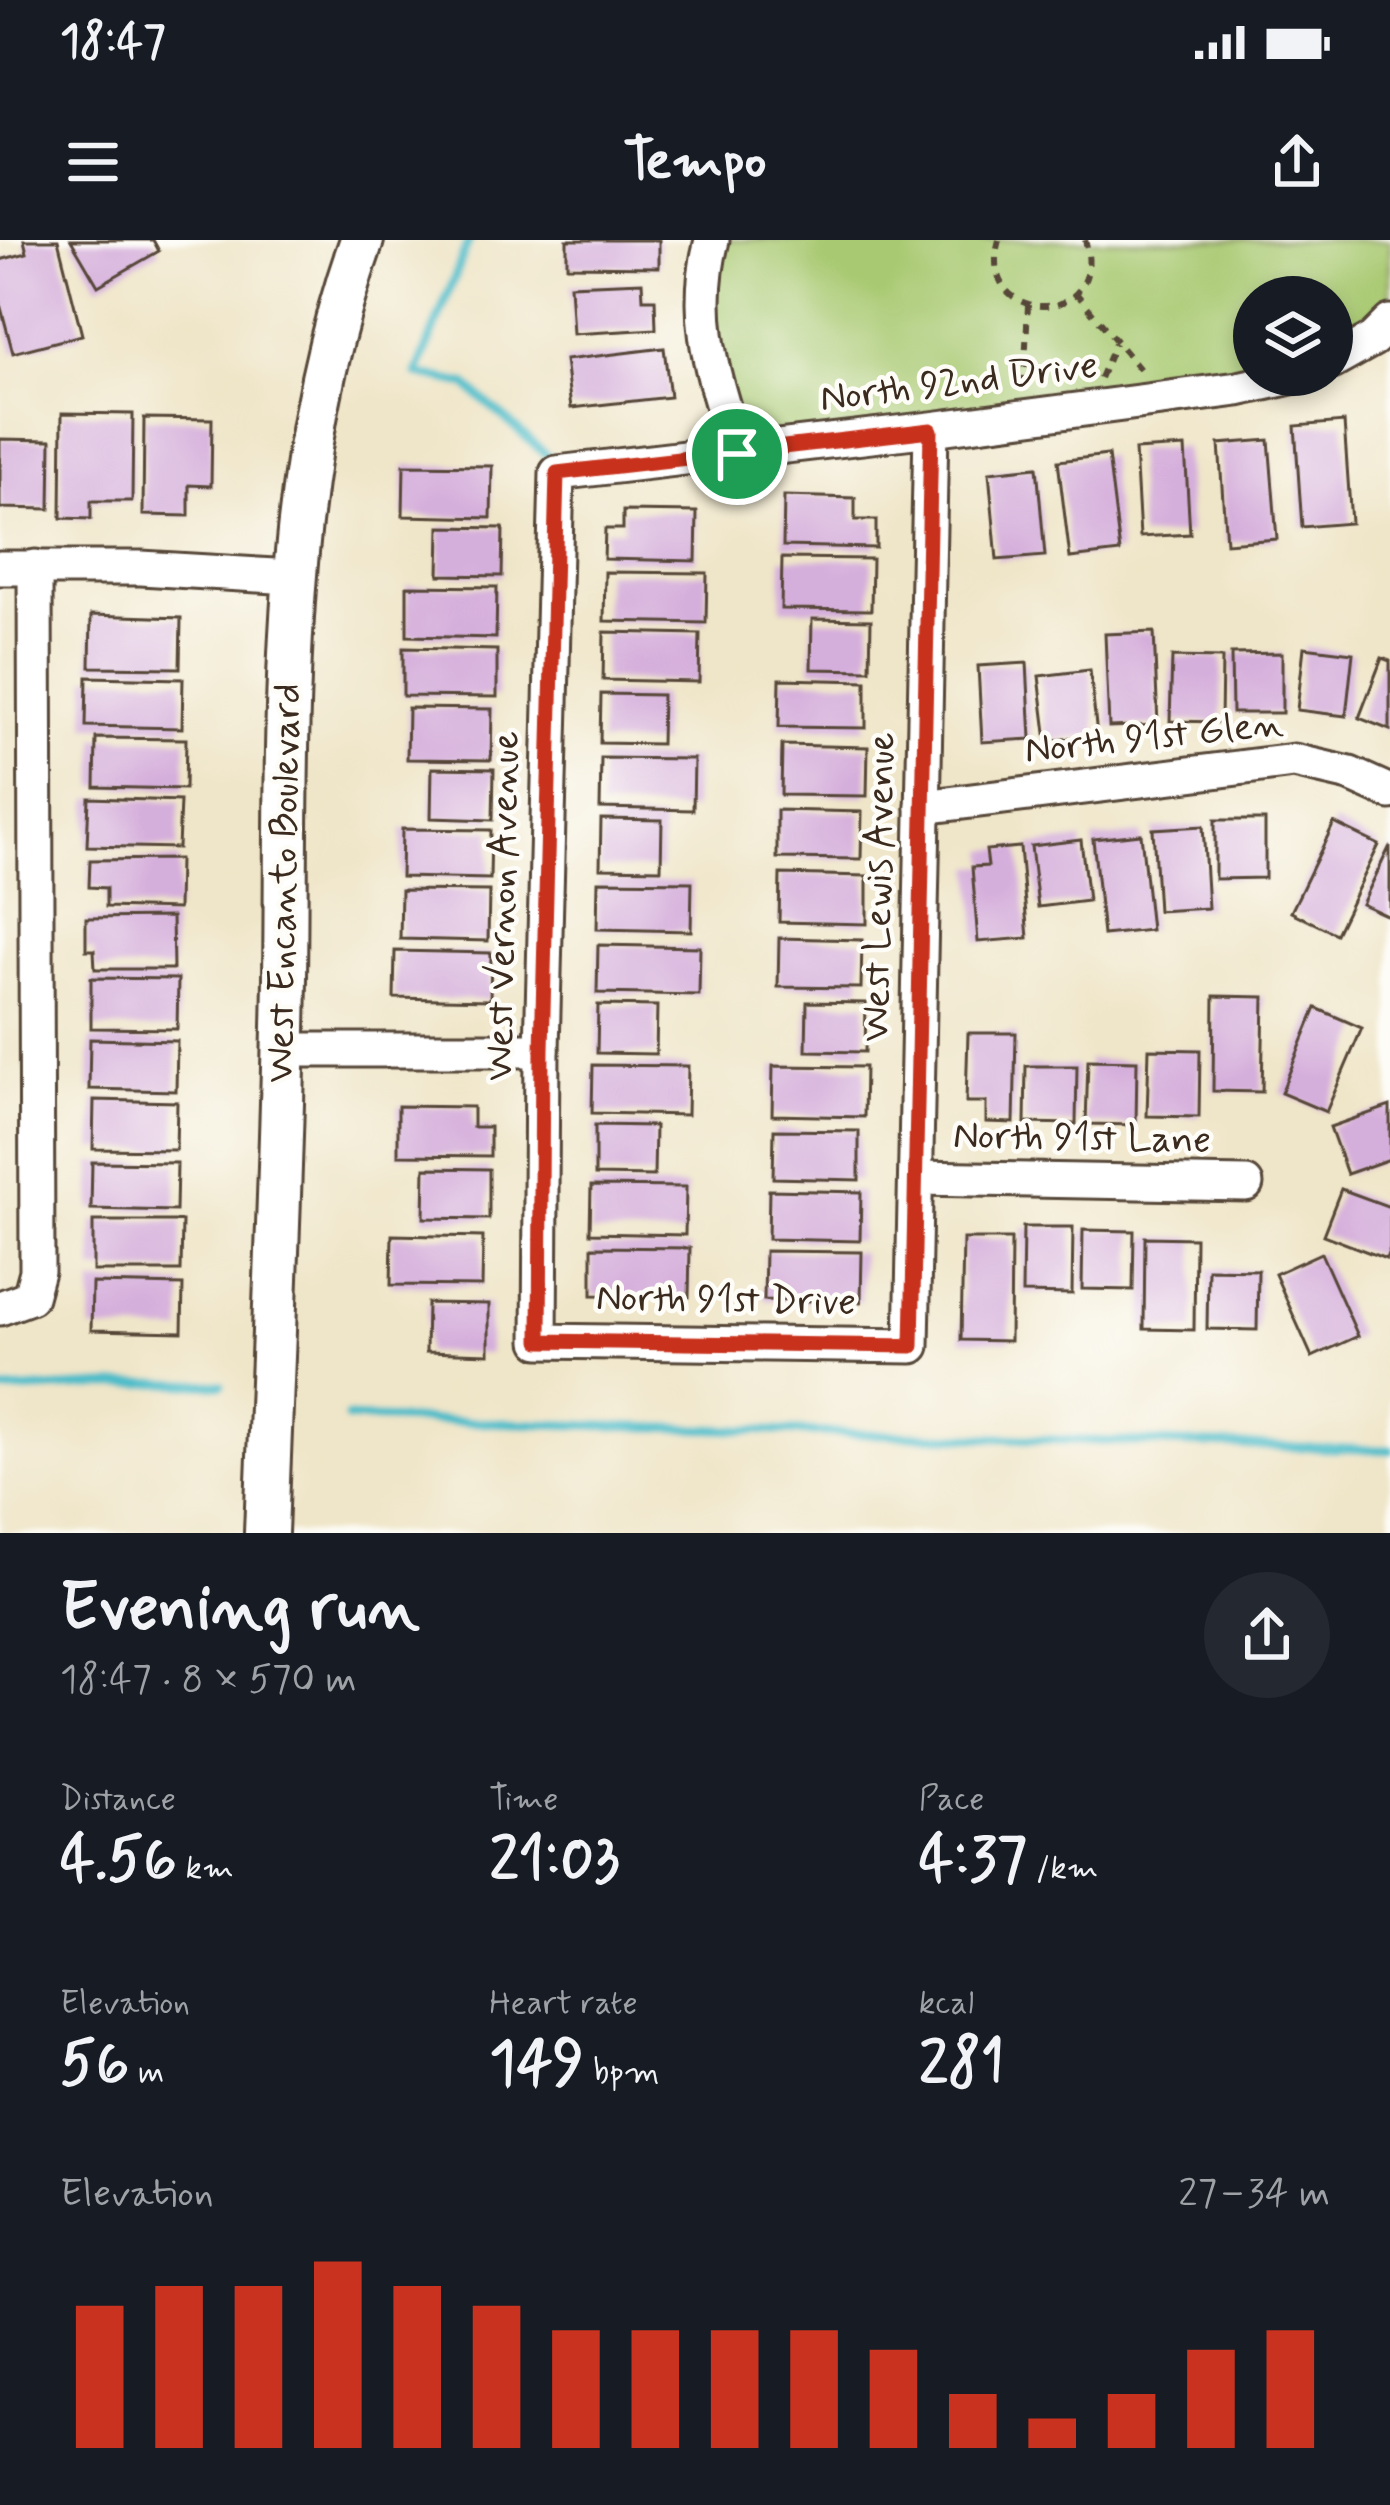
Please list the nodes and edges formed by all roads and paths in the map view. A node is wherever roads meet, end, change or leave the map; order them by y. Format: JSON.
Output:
{"nodes":[{"id":1,"x":362,"y":240,"type":"edge"},
{"id":2,"x":712,"y":240,"type":"edge"},
{"id":3,"x":999,"y":240,"type":"edge"},
{"id":4,"x":1085,"y":240,"type":"edge"},
{"id":5,"x":1076,"y":293,"type":"junction"},
{"id":6,"x":1028,"y":305,"type":"junction"},
{"id":7,"x":1384,"y":340,"type":"edge"},
{"id":8,"x":1115,"y":343,"type":"junction"},
{"id":9,"x":1353,"y":353,"type":"edge"},
{"id":10,"x":1144,"y":374,"type":"dead end"},
{"id":11,"x":1100,"y":379,"type":"dead end"},
{"id":12,"x":1024,"y":388,"type":"dead end"},
{"id":13,"x":1233,"y":390,"type":"edge"},
{"id":14,"x":931,"y":430,"type":"junction"},
{"id":15,"x":737,"y":454,"type":"junction"},
{"id":16,"x":557,"y":473,"type":"joint"},
{"id":17,"x":35,"y":567,"type":"junction"},
{"id":18,"x":0,"y":568,"type":"edge"},
{"id":19,"x":292,"y":577,"type":"junction"},
{"id":20,"x":1390,"y":791,"type":"edge"},
{"id":21,"x":923,"y":807,"type":"junction"},
{"id":22,"x":284,"y":1050,"type":"junction"},
{"id":23,"x":542,"y":1050,"type":"junction"},
{"id":24,"x":916,"y":1178,"type":"junction"},
{"id":25,"x":1246,"y":1184,"type":"dead end"},
{"id":26,"x":15,"y":1302,"type":"edge"},
{"id":27,"x":540,"y":1341,"type":"joint"},
{"id":28,"x":912,"y":1346,"type":"joint"},
{"id":29,"x":266,"y":1533,"type":"edge"}],
"edges":[{"from":1,"to":19,"type":"street","name":"West Encanto Boulevard"},
{"from":2,"to":15,"type":"street"},
{"from":3,"to":6,"type":"path"},
{"from":4,"to":5,"type":"path"},
{"from":5,"to":6,"type":"path"},
{"from":5,"to":8,"type":"path"},
{"from":6,"to":12,"type":"path"},
{"from":7,"to":9,"type":"street"},
{"from":8,"to":10,"type":"path"},
{"from":8,"to":11,"type":"path"},
{"from":13,"to":14,"type":"street","name":"North 92nd Drive"},
{"from":14,"to":15,"type":"street","name":"North 92nd Drive"},
{"from":14,"to":21,"type":"street","name":"West Lewis Avenue"},
{"from":15,"to":16,"type":"street","name":"North 92nd Drive"},
{"from":16,"to":23,"type":"street","name":"West Vernon Avenue"},
{"from":17,"to":18,"type":"street"},
{"from":17,"to":19,"type":"street"},
{"from":17,"to":26,"type":"street"},
{"from":19,"to":22,"type":"street","name":"West Encanto Boulevard"},
{"from":20,"to":21,"type":"street","name":"North 91st Glen"},
{"from":21,"to":24,"type":"street","name":"West Lewis Avenue"},
{"from":22,"to":23,"type":"street"},
{"from":22,"to":29,"type":"street","name":"West Encanto Boulevard"},
{"from":23,"to":27,"type":"street","name":"West Vernon Avenue"},
{"from":24,"to":25,"type":"street","name":"North 91st Lane"},
{"from":24,"to":28,"type":"street","name":"West Lewis Avenue"},
{"from":27,"to":28,"type":"street","name":"North 91st Drive"}]}
